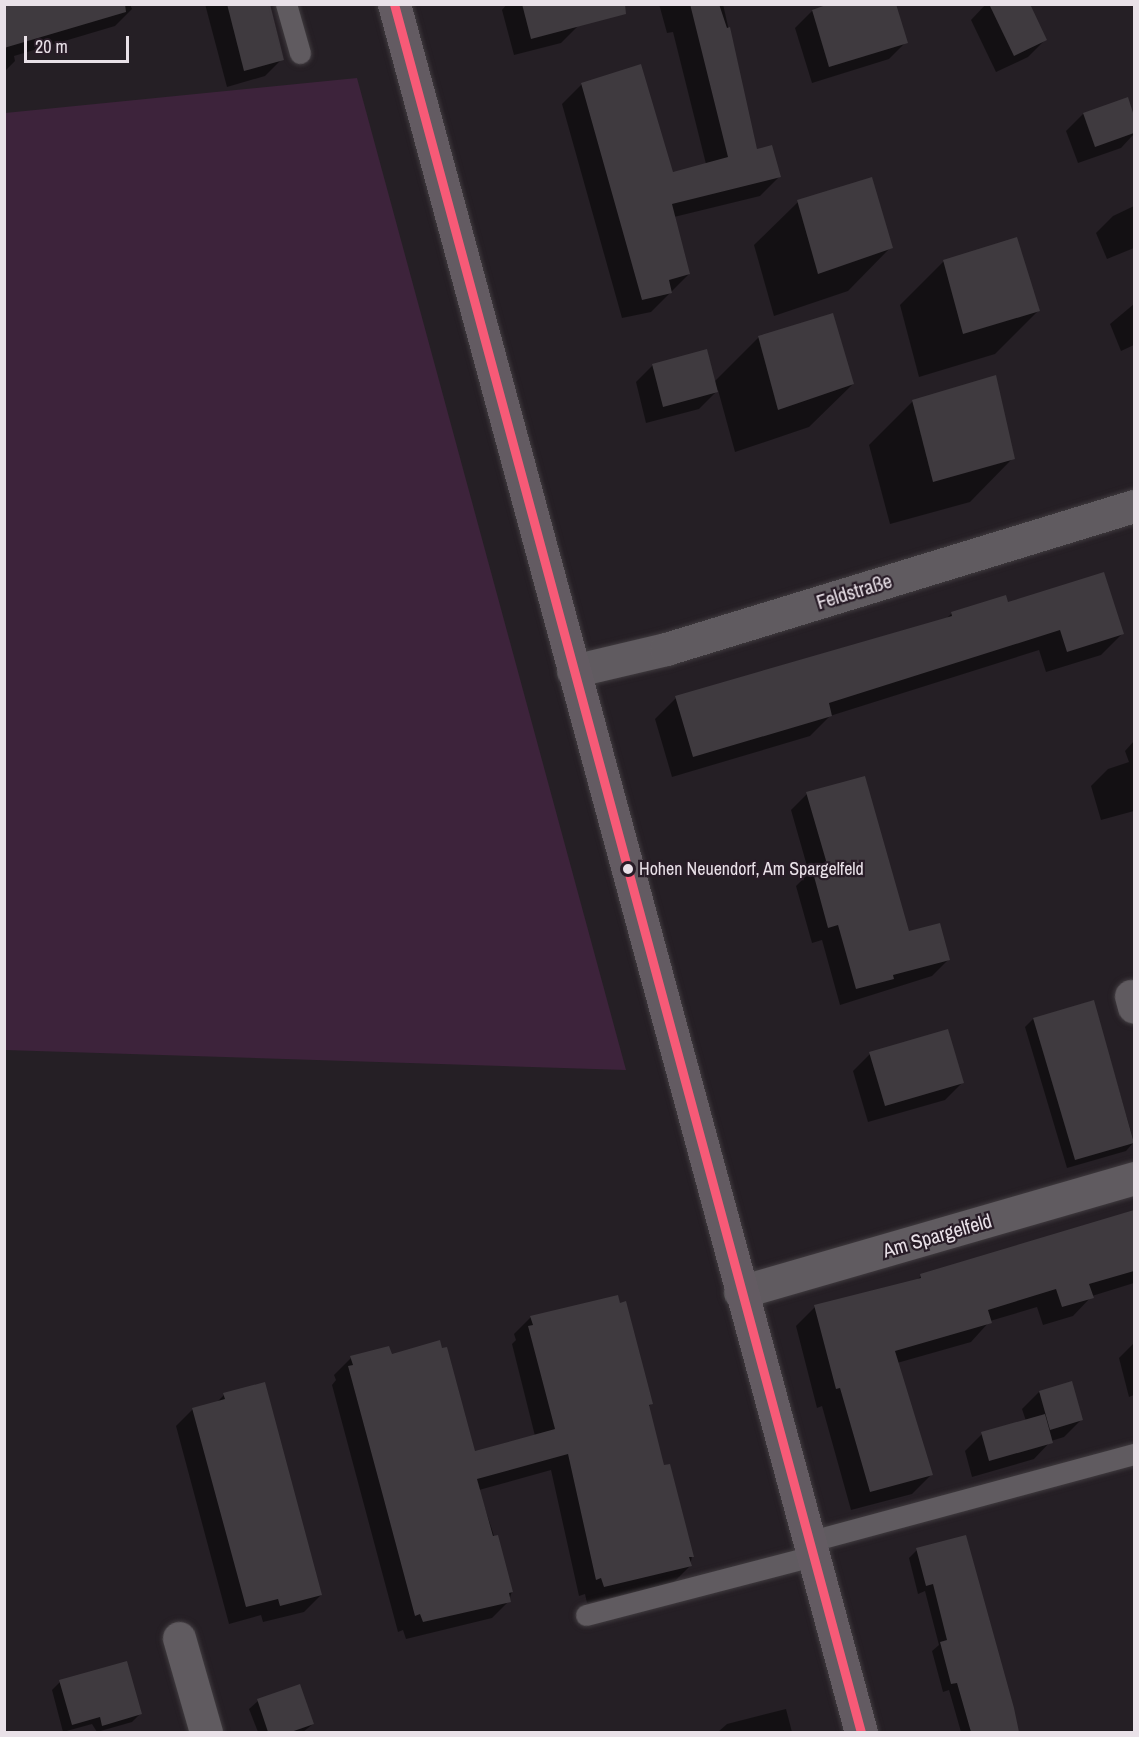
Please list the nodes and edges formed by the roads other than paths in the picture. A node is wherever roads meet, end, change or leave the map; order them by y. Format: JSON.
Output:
{"nodes":[{"id":1,"x":394,"y":4,"type":"edge"},
{"id":2,"x":291,"y":6,"type":"edge"},
{"id":3,"x":300,"y":53,"type":"dead end"},
{"id":4,"x":1134,"y":506,"type":"edge"},
{"id":5,"x":573,"y":671,"type":"junction"},
{"id":6,"x":1134,"y":1178,"type":"edge"},
{"id":7,"x":740,"y":1292,"type":"junction"},
{"id":8,"x":1134,"y":1454,"type":"edge"},
{"id":9,"x":811,"y":1549,"type":"junction"},
{"id":10,"x":586,"y":1615,"type":"dead end"},
{"id":11,"x":179,"y":1638,"type":"dead end"},
{"id":12,"x":206,"y":1732,"type":"edge"},
{"id":13,"x":861,"y":1732,"type":"edge"}],
"edges":[{"from":1,"to":5,"type":"main road"},
{"from":2,"to":3,"type":"lane"},
{"from":4,"to":5,"type":"street","name":"Feldstraße"},
{"from":5,"to":7,"type":"main road"},
{"from":6,"to":7,"type":"street","name":"Am Spargelfeld"},
{"from":7,"to":9,"type":"main road"},
{"from":8,"to":9,"type":"lane"},
{"from":9,"to":10,"type":"lane"},
{"from":9,"to":13,"type":"main road"},
{"from":11,"to":12,"type":"street"}]}
